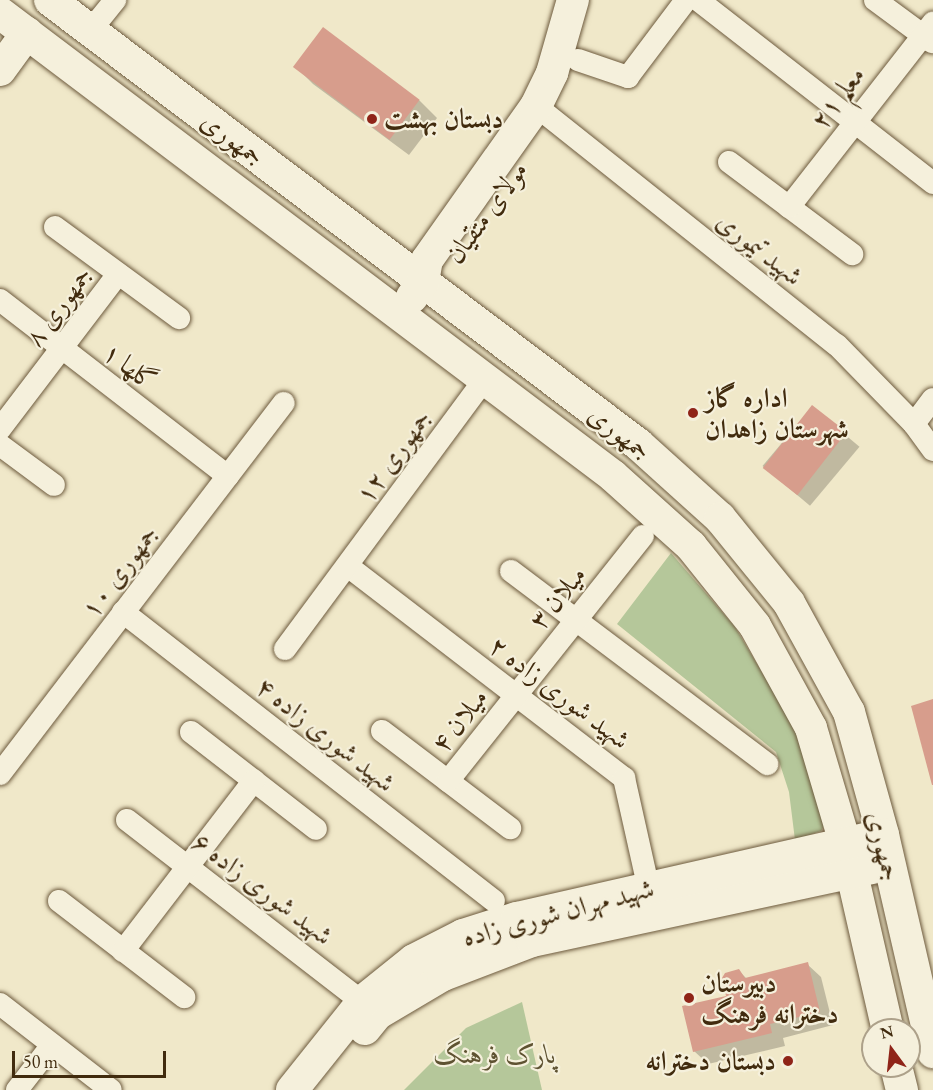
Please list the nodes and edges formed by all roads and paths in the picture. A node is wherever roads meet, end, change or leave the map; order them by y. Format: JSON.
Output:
{"nodes":[{"id":1,"x":50,"y":0,"type":"edge"},
{"id":2,"x":114,"y":0,"type":"edge"},
{"id":3,"x":573,"y":0,"type":"edge"},
{"id":4,"x":593,"y":0,"type":"edge"},
{"id":5,"x":686,"y":0,"type":"edge"},
{"id":6,"x":698,"y":0,"type":"edge"},
{"id":7,"x":875,"y":0,"type":"edge"},
{"id":8,"x":0,"y":13,"type":"edge"},
{"id":9,"x":90,"y":31,"type":"junction"},
{"id":10,"x":27,"y":33,"type":"junction"},
{"id":11,"x":929,"y":33,"type":"edge"},
{"id":12,"x":578,"y":60,"type":"junction"},
{"id":13,"x":0,"y":70,"type":"edge"},
{"id":14,"x":544,"y":113,"type":"junction"},
{"id":15,"x":855,"y":120,"type":"junction"},
{"id":16,"x":729,"y":162,"type":"dead end"},
{"id":17,"x":933,"y":183,"type":"edge"},
{"id":18,"x":789,"y":207,"type":"junction"},
{"id":19,"x":55,"y":227,"type":"dead end"},
{"id":20,"x":852,"y":254,"type":"dead end"},
{"id":21,"x":118,"y":274,"type":"junction"},
{"id":22,"x":423,"y":282,"type":"junction"},
{"id":23,"x":0,"y":300,"type":"edge"},
{"id":24,"x":399,"y":314,"type":"junction"},
{"id":25,"x":179,"y":318,"type":"dead end"},
{"id":26,"x":60,"y":350,"type":"junction"},
{"id":27,"x":485,"y":379,"type":"junction"},
{"id":28,"x":933,"y":399,"type":"edge"},
{"id":29,"x":284,"y":403,"type":"dead end"},
{"id":30,"x":914,"y":424,"type":"junction"},
{"id":31,"x":0,"y":429,"type":"edge"},
{"id":32,"x":0,"y":445,"type":"edge"},
{"id":33,"x":933,"y":450,"type":"edge"},
{"id":34,"x":228,"y":476,"type":"junction"},
{"id":35,"x":54,"y":485,"type":"dead end"},
{"id":36,"x":643,"y":536,"type":"dead end"},
{"id":37,"x":349,"y":567,"type":"junction"},
{"id":38,"x":511,"y":571,"type":"dead end"},
{"id":39,"x":123,"y":612,"type":"junction"},
{"id":40,"x":575,"y":619,"type":"junction"},
{"id":41,"x":285,"y":649,"type":"dead end"},
{"id":42,"x":516,"y":695,"type":"junction"},
{"id":43,"x":382,"y":731,"type":"dead end"},
{"id":44,"x":191,"y":732,"type":"dead end"},
{"id":45,"x":767,"y":764,"type":"dead end"},
{"id":46,"x":0,"y":774,"type":"edge"},
{"id":47,"x":254,"y":780,"type":"junction"},
{"id":48,"x":448,"y":781,"type":"junction"},
{"id":49,"x":127,"y":820,"type":"dead end"},
{"id":50,"x":510,"y":828,"type":"dead end"},
{"id":51,"x":316,"y":829,"type":"dead end"},
{"id":52,"x":886,"y":850,"type":"junction"},
{"id":53,"x":849,"y":857,"type":"junction"},
{"id":54,"x":188,"y":866,"type":"junction"},
{"id":55,"x":59,"y":901,"type":"dead end"},
{"id":56,"x":494,"y":901,"type":"dead end"},
{"id":57,"x":652,"y":901,"type":"junction"},
{"id":58,"x":123,"y":951,"type":"junction"},
{"id":59,"x":184,"y":997,"type":"dead end"},
{"id":60,"x":0,"y":1004,"type":"edge"},
{"id":61,"x":370,"y":1007,"type":"junction"},
{"id":62,"x":885,"y":1018,"type":"edge"},
{"id":63,"x":52,"y":1045,"type":"junction"},
{"id":64,"x":933,"y":1052,"type":"edge"},
{"id":65,"x":17,"y":1090,"type":"edge"},
{"id":66,"x":111,"y":1090,"type":"edge"},
{"id":67,"x":292,"y":1090,"type":"edge"},
{"id":68,"x":316,"y":1090,"type":"edge"}],
"edges":[{"from":1,"to":9,"type":"main road","name":"جمهوری"},
{"from":2,"to":9,"type":"street"},
{"from":3,"to":14,"type":"main road","name":"مولای متقیان"},
{"from":4,"to":12,"type":"main road","name":"مولای متقیان"},
{"from":5,"to":12,"type":"street"},
{"from":6,"to":15,"type":"street"},
{"from":7,"to":11,"type":"street"},
{"from":8,"to":10,"type":"main road","name":"جمهوری"},
{"from":9,"to":22,"type":"main road","name":"جمهوری"},
{"from":10,"to":13,"type":"main road"},
{"from":10,"to":24,"type":"main road","name":"جمهوری"},
{"from":11,"to":15,"type":"street","name":"معلم ۲۱"},
{"from":12,"to":14,"type":"main road","name":"مولای متقیان"},
{"from":14,"to":22,"type":"main road","name":"مولای متقیان"},
{"from":14,"to":30,"type":"street","name":"شهید تیموری"},
{"from":15,"to":17,"type":"street"},
{"from":15,"to":18,"type":"street","name":"معلم ۲۱"},
{"from":16,"to":18,"type":"street"},
{"from":18,"to":20,"type":"street"},
{"from":19,"to":21,"type":"street"},
{"from":21,"to":25,"type":"street"},
{"from":21,"to":26,"type":"street","name":"جمهوری ۸"},
{"from":22,"to":24,"type":"main road"},
{"from":22,"to":52,"type":"main road","name":"جمهوری"},
{"from":23,"to":26,"type":"street","name":"گلها ۱"},
{"from":24,"to":27,"type":"main road","name":"جمهوری"},
{"from":26,"to":31,"type":"street","name":"جمهوری ۸"},
{"from":26,"to":34,"type":"street","name":"گلها ۱"},
{"from":27,"to":37,"type":"street","name":"جمهوری ۱۲"},
{"from":27,"to":53,"type":"main road","name":"جمهوری"},
{"from":28,"to":30,"type":"street"},
{"from":29,"to":34,"type":"street","name":"جمهوری ۱۰"},
{"from":30,"to":33,"type":"street","name":"شهید تیموری"},
{"from":32,"to":35,"type":"street"},
{"from":34,"to":39,"type":"street","name":"جمهوری ۱۰"},
{"from":36,"to":40,"type":"street","name":"میلان ۳"},
{"from":37,"to":41,"type":"street","name":"جمهوری ۱۲"},
{"from":37,"to":42,"type":"street","name":"شهید شوری زاده ۲"},
{"from":38,"to":40,"type":"street"},
{"from":39,"to":46,"type":"street","name":"جمهوری ۱۰"},
{"from":39,"to":56,"type":"street","name":"شهید شوری زاده ۴"},
{"from":40,"to":42,"type":"street","name":"میلان ۳"},
{"from":40,"to":45,"type":"street"},
{"from":42,"to":48,"type":"street","name":"میلان ۴"},
{"from":42,"to":57,"type":"street","name":"شهید شوری زاده ۲"},
{"from":43,"to":48,"type":"street"},
{"from":44,"to":47,"type":"street"},
{"from":47,"to":51,"type":"street"},
{"from":47,"to":54,"type":"street"},
{"from":48,"to":50,"type":"street"},
{"from":49,"to":54,"type":"street","name":"شهید شوری زاده ۶"},
{"from":52,"to":53,"type":"main road","name":"شهید مهران شوری زاده"},
{"from":52,"to":64,"type":"main road","name":"جمهوری"},
{"from":53,"to":57,"type":"main road","name":"شهید مهران شوری زاده"},
{"from":53,"to":62,"type":"main road","name":"جمهوری"},
{"from":54,"to":58,"type":"street"},
{"from":54,"to":61,"type":"street","name":"شهید شوری زاده ۶"},
{"from":55,"to":58,"type":"street"},
{"from":57,"to":61,"type":"main road","name":"شهید مهران شوری زاده"},
{"from":58,"to":59,"type":"street"},
{"from":60,"to":63,"type":"street"},
{"from":61,"to":67,"type":"main road","name":"شهید مهران شوری زاده"},
{"from":61,"to":68,"type":"main road","name":"شهید مهران شوری زاده"},
{"from":63,"to":65,"type":"street"},
{"from":63,"to":66,"type":"street"}]}
